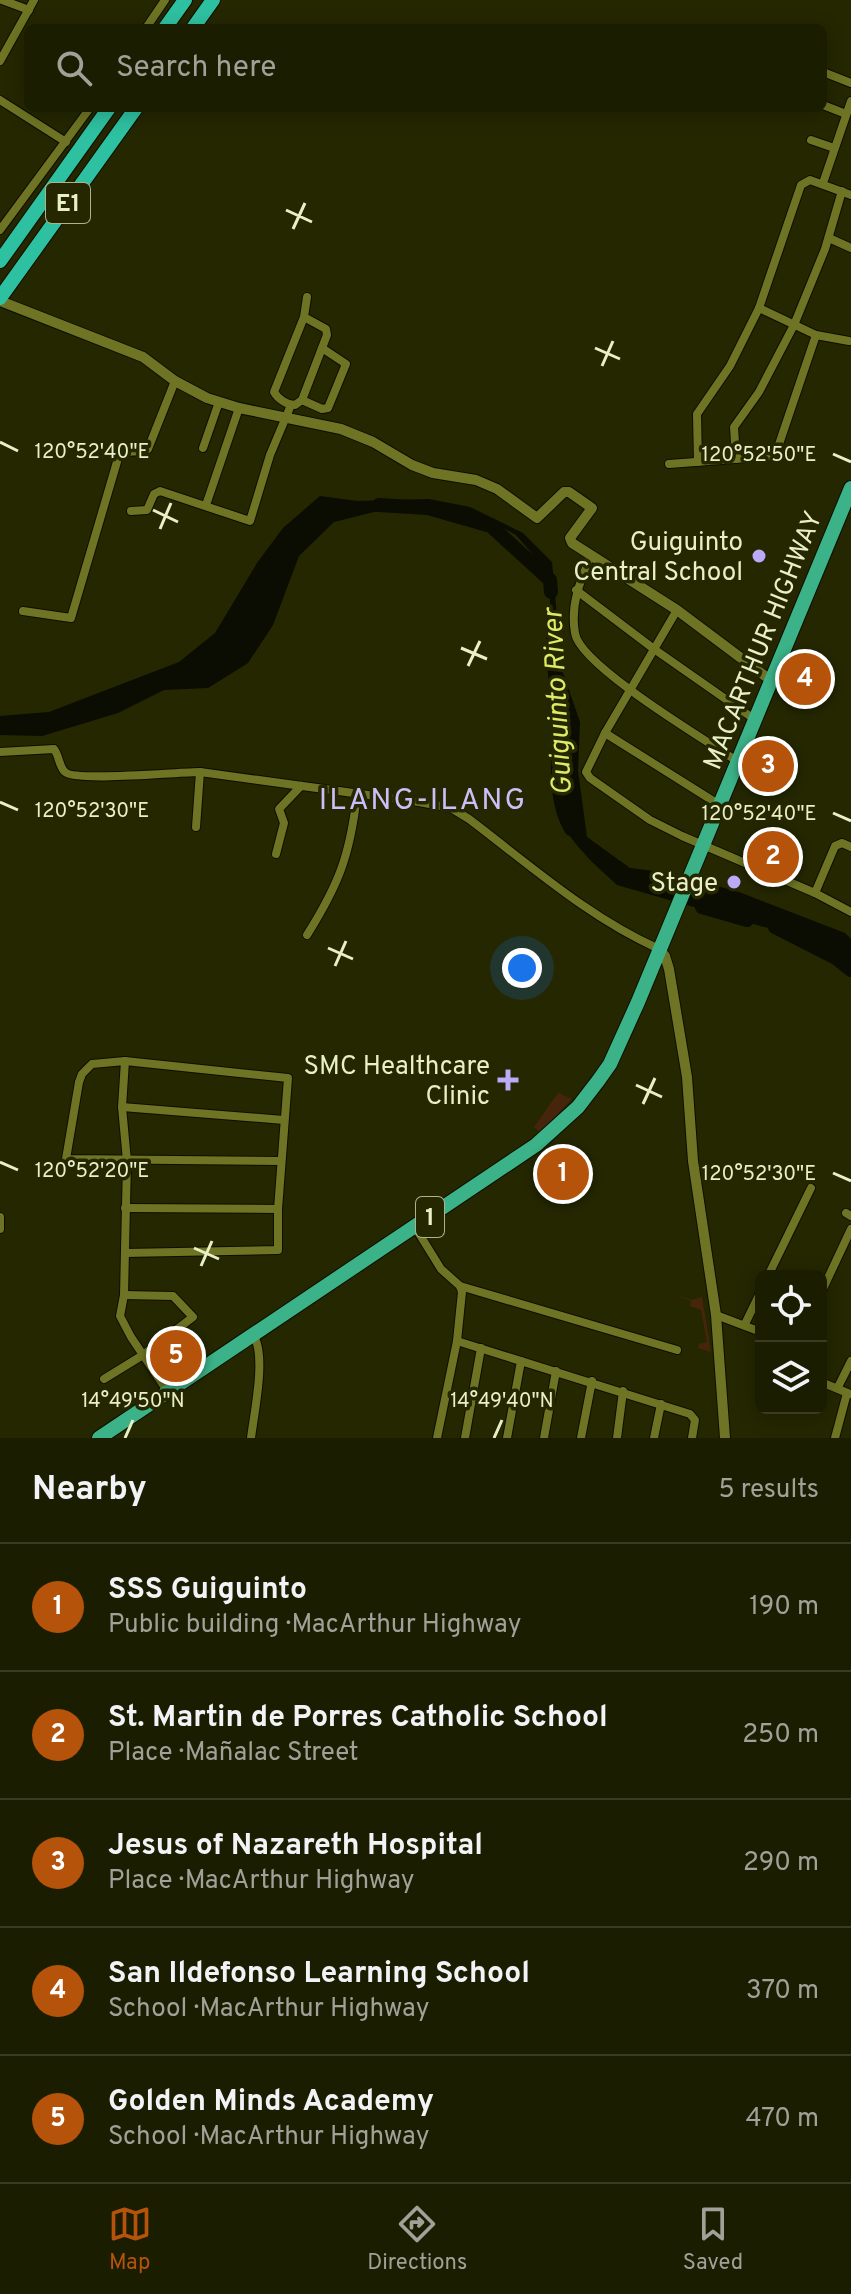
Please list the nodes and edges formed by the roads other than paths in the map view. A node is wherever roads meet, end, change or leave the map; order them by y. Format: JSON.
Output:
{"nodes":[{"id":1,"x":2,"y":0,"type":"edge"},
{"id":2,"x":34,"y":0,"type":"edge"},
{"id":3,"x":165,"y":0,"type":"edge"},
{"id":4,"x":185,"y":0,"type":"edge"},
{"id":5,"x":213,"y":0,"type":"edge"},
{"id":6,"x":29,"y":10,"type":"junction"},
{"id":7,"x":149,"y":24,"type":"edge"},
{"id":8,"x":168,"y":24,"type":"edge"},
{"id":9,"x":196,"y":24,"type":"edge"},
{"id":10,"x":4,"y":45,"type":"edge"},
{"id":11,"x":0,"y":61,"type":"edge"},
{"id":12,"x":827,"y":74,"type":"edge"},
{"id":13,"x":851,"y":83,"type":"edge"},
{"id":14,"x":0,"y":100,"type":"edge"},
{"id":15,"x":851,"y":101,"type":"edge"},
{"id":16,"x":827,"y":107,"type":"edge"},
{"id":17,"x":87,"y":112,"type":"edge"},
{"id":18,"x":106,"y":112,"type":"edge"},
{"id":19,"x":133,"y":112,"type":"edge"},
{"id":20,"x":846,"y":114,"type":"junction"},
{"id":21,"x":811,"y":140,"type":"dead end"},
{"id":22,"x":66,"y":142,"type":"junction"},
{"id":23,"x":834,"y":148,"type":"junction"},
{"id":24,"x":823,"y":183,"type":"junction"},
{"id":25,"x":846,"y":193,"type":"edge"},
{"id":26,"x":0,"y":230,"type":"edge"},
{"id":27,"x":829,"y":238,"type":"junction"},
{"id":28,"x":851,"y":248,"type":"edge"},
{"id":29,"x":0,"y":261,"type":"edge"},
{"id":30,"x":307,"y":297,"type":"dead end"},
{"id":31,"x":0,"y":300,"type":"edge"},
{"id":32,"x":759,"y":308,"type":"junction"},
{"id":33,"x":304,"y":317,"type":"junction"},
{"id":34,"x":794,"y":325,"type":"junction"},
{"id":35,"x":816,"y":335,"type":"junction"},
{"id":36,"x":849,"y":341,"type":"dead end"},
{"id":37,"x":322,"y":348,"type":"junction"},
{"id":38,"x":175,"y":381,"type":"junction"},
{"id":39,"x":302,"y":400,"type":"junction"},
{"id":40,"x":219,"y":402,"type":"junction"},
{"id":41,"x":291,"y":405,"type":"junction"},
{"id":42,"x":239,"y":408,"type":"junction"},
{"id":43,"x":284,"y":418,"type":"junction"},
{"id":44,"x":203,"y":448,"type":"dead end"},
{"id":45,"x":736,"y":459,"type":"junction"},
{"id":46,"x":698,"y":462,"type":"junction"},
{"id":47,"x":669,"y":464,"type":"dead end"},
{"id":48,"x":851,"y":488,"type":"edge"},
{"id":49,"x":206,"y":505,"type":"junction"},
{"id":50,"x":851,"y":509,"type":"edge"},
{"id":51,"x":131,"y":511,"type":"dead end"},
{"id":52,"x":591,"y":556,"type":"junction"},
{"id":53,"x":576,"y":590,"type":"junction"},
{"id":54,"x":677,"y":610,"type":"junction"},
{"id":55,"x":23,"y":611,"type":"dead end"},
{"id":56,"x":654,"y":649,"type":"junction"},
{"id":57,"x":775,"y":680,"type":"junction"},
{"id":58,"x":630,"y":689,"type":"junction"},
{"id":59,"x":758,"y":721,"type":"junction"},
{"id":60,"x":605,"y":733,"type":"junction"},
{"id":61,"x":0,"y":752,"type":"edge"},
{"id":62,"x":737,"y":761,"type":"junction"},
{"id":63,"x":200,"y":772,"type":"junction"},
{"id":64,"x":301,"y":786,"type":"junction"},
{"id":65,"x":357,"y":795,"type":"junction"},
{"id":66,"x":722,"y":808,"type":"junction"},
{"id":67,"x":196,"y":827,"type":"dead end"},
{"id":68,"x":851,"y":847,"type":"edge"},
{"id":69,"x":705,"y":852,"type":"junction"},
{"id":70,"x":276,"y":854,"type":"dead end"},
{"id":71,"x":815,"y":893,"type":"junction"},
{"id":72,"x":851,"y":912,"type":"edge"},
{"id":73,"x":307,"y":935,"type":"dead end"},
{"id":74,"x":662,"y":953,"type":"junction"},
{"id":75,"x":125,"y":1061,"type":"junction"},
{"id":76,"x":122,"y":1107,"type":"junction"},
{"id":77,"x":284,"y":1120,"type":"junction"},
{"id":78,"x":127,"y":1161,"type":"junction"},
{"id":79,"x":280,"y":1161,"type":"junction"},
{"id":80,"x":811,"y":1188,"type":"dead end"},
{"id":81,"x":125,"y":1208,"type":"junction"},
{"id":82,"x":278,"y":1209,"type":"junction"},
{"id":83,"x":0,"y":1217,"type":"edge"},
{"id":84,"x":0,"y":1229,"type":"edge"},
{"id":85,"x":851,"y":1229,"type":"edge"},
{"id":86,"x":417,"y":1230,"type":"junction"},
{"id":87,"x":125,"y":1253,"type":"junction"},
{"id":88,"x":771,"y":1270,"type":"edge"},
{"id":89,"x":827,"y":1280,"type":"edge"},
{"id":90,"x":460,"y":1286,"type":"junction"},
{"id":91,"x":124,"y":1295,"type":"junction"},
{"id":92,"x":755,"y":1303,"type":"edge"},
{"id":93,"x":716,"y":1315,"type":"junction"},
{"id":94,"x":745,"y":1324,"type":"junction"},
{"id":95,"x":755,"y":1329,"type":"edge"},
{"id":96,"x":255,"y":1338,"type":"junction"},
{"id":97,"x":457,"y":1341,"type":"junction"},
{"id":98,"x":481,"y":1348,"type":"junction"},
{"id":99,"x":677,"y":1350,"type":"dead end"},
{"id":100,"x":143,"y":1355,"type":"junction"},
{"id":101,"x":521,"y":1361,"type":"junction"},
{"id":102,"x":851,"y":1361,"type":"edge"},
{"id":103,"x":556,"y":1371,"type":"junction"},
{"id":104,"x":104,"y":1379,"type":"dead end"},
{"id":105,"x":592,"y":1381,"type":"junction"},
{"id":106,"x":623,"y":1391,"type":"junction"},
{"id":107,"x":845,"y":1391,"type":"edge"},
{"id":108,"x":170,"y":1395,"type":"junction"},
{"id":109,"x":661,"y":1404,"type":"junction"},
{"id":110,"x":99,"y":1438,"type":"edge"},
{"id":111,"x":112,"y":1438,"type":"edge"},
{"id":112,"x":251,"y":1438,"type":"edge"},
{"id":113,"x":437,"y":1438,"type":"edge"},
{"id":114,"x":465,"y":1438,"type":"edge"},
{"id":115,"x":507,"y":1438,"type":"edge"},
{"id":116,"x":544,"y":1438,"type":"edge"},
{"id":117,"x":581,"y":1438,"type":"edge"},
{"id":118,"x":617,"y":1438,"type":"edge"},
{"id":119,"x":654,"y":1438,"type":"edge"},
{"id":120,"x":692,"y":1438,"type":"edge"},
{"id":121,"x":725,"y":1438,"type":"edge"},
{"id":122,"x":835,"y":1438,"type":"edge"}],
"edges":[{"from":1,"to":6,"type":"street"},
{"from":2,"to":6,"type":"street"},
{"from":3,"to":7,"type":"street"},
{"from":4,"to":8,"type":"highway"},
{"from":5,"to":9,"type":"highway"},
{"from":6,"to":10,"type":"street"},
{"from":10,"to":11,"type":"street"},
{"from":12,"to":13,"type":"street"},
{"from":14,"to":22,"type":"street"},
{"from":15,"to":20,"type":"street"},
{"from":16,"to":20,"type":"street"},
{"from":17,"to":22,"type":"street"},
{"from":18,"to":29,"type":"highway","number":"E1"},
{"from":19,"to":31,"type":"highway","number":"E1"},
{"from":20,"to":23,"type":"street"},
{"from":21,"to":23,"type":"street"},
{"from":22,"to":26,"type":"street"},
{"from":23,"to":24,"type":"street"},
{"from":24,"to":25,"type":"street"},
{"from":24,"to":32,"type":"street"},
{"from":25,"to":27,"type":"street"},
{"from":27,"to":28,"type":"street"},
{"from":27,"to":34,"type":"street"},
{"from":30,"to":33,"type":"street"},
{"from":31,"to":38,"type":"street"},
{"from":32,"to":34,"type":"street"},
{"from":32,"to":46,"type":"street"},
{"from":33,"to":37,"type":"street"},
{"from":33,"to":41,"type":"street"},
{"from":34,"to":35,"type":"street"},
{"from":34,"to":45,"type":"street"},
{"from":35,"to":36,"type":"street"},
{"from":35,"to":45,"type":"street"},
{"from":37,"to":39,"type":"street"},
{"from":37,"to":39,"type":"street"},
{"from":38,"to":40,"type":"street"},
{"from":38,"to":55,"type":"street"},
{"from":39,"to":41,"type":"street"},
{"from":40,"to":42,"type":"street"},
{"from":40,"to":44,"type":"street"},
{"from":41,"to":43,"type":"street"},
{"from":42,"to":43,"type":"street"},
{"from":42,"to":49,"type":"street"},
{"from":43,"to":49,"type":"street"},
{"from":43,"to":52,"type":"street"},
{"from":45,"to":46,"type":"street"},
{"from":46,"to":47,"type":"street"},
{"from":48,"to":57,"type":"highway","name":"MACARTHUR HIGHWAY","number":"1"},
{"from":49,"to":51,"type":"street"},
{"from":50,"to":57,"type":"highway","name":"MACARTHUR HIGHWAY","number":"1"},
{"from":52,"to":53,"type":"street"},
{"from":52,"to":54,"type":"street"},
{"from":53,"to":56,"type":"street"},
{"from":53,"to":58,"type":"street"},
{"from":54,"to":56,"type":"street"},
{"from":54,"to":57,"type":"street"},
{"from":56,"to":58,"type":"street"},
{"from":56,"to":59,"type":"street"},
{"from":57,"to":59,"type":"highway","name":"MACARTHUR HIGHWAY","number":"1"},
{"from":58,"to":60,"type":"street"},
{"from":58,"to":62,"type":"street"},
{"from":59,"to":62,"type":"highway","name":"MACARTHUR HIGHWAY","number":"1"},
{"from":59,"to":66,"type":"highway","name":"MACARTHUR HIGHWAY","number":"1"},
{"from":60,"to":66,"type":"street"},
{"from":60,"to":69,"type":"street"},
{"from":61,"to":63,"type":"street"},
{"from":62,"to":66,"type":"highway","name":"MACARTHUR HIGHWAY","number":"1"},
{"from":63,"to":64,"type":"street"},
{"from":63,"to":67,"type":"street"},
{"from":64,"to":65,"type":"street"},
{"from":64,"to":70,"type":"street"},
{"from":65,"to":73,"type":"street"},
{"from":65,"to":74,"type":"street"},
{"from":66,"to":69,"type":"highway","name":"MACARTHUR HIGHWAY","number":"1"},
{"from":68,"to":71,"type":"street"},
{"from":69,"to":71,"type":"street"},
{"from":69,"to":74,"type":"highway","name":"MACARTHUR HIGHWAY","number":"1"},
{"from":71,"to":72,"type":"street"},
{"from":74,"to":86,"type":"highway","name":"MACARTHUR HIGHWAY","number":"1"},
{"from":74,"to":93,"type":"street"},
{"from":75,"to":76,"type":"street"},
{"from":75,"to":77,"type":"street"},
{"from":75,"to":78,"type":"street"},
{"from":76,"to":77,"type":"street"},
{"from":76,"to":78,"type":"street"},
{"from":77,"to":79,"type":"street"},
{"from":78,"to":79,"type":"street"},
{"from":78,"to":81,"type":"street"},
{"from":79,"to":82,"type":"street"},
{"from":80,"to":88,"type":"street"},
{"from":81,"to":82,"type":"street"},
{"from":81,"to":87,"type":"street"},
{"from":82,"to":87,"type":"street"},
{"from":83,"to":84,"type":"street"},
{"from":85,"to":89,"type":"street"},
{"from":86,"to":90,"type":"street"},
{"from":86,"to":96,"type":"highway","name":"MACARTHUR HIGHWAY","number":"1"},
{"from":87,"to":91,"type":"street"},
{"from":90,"to":97,"type":"street"},
{"from":90,"to":99,"type":"street"},
{"from":91,"to":100,"type":"street"},
{"from":91,"to":100,"type":"street"},
{"from":92,"to":94,"type":"street"},
{"from":93,"to":94,"type":"street"},
{"from":93,"to":121,"type":"street"},
{"from":94,"to":95,"type":"street"},
{"from":96,"to":108,"type":"highway","name":"MACARTHUR HIGHWAY","number":"1"},
{"from":96,"to":112,"type":"street"},
{"from":97,"to":98,"type":"street"},
{"from":97,"to":113,"type":"street"},
{"from":98,"to":101,"type":"street"},
{"from":98,"to":114,"type":"street"},
{"from":100,"to":104,"type":"street"},
{"from":100,"to":108,"type":"street"},
{"from":101,"to":103,"type":"street"},
{"from":101,"to":115,"type":"street"},
{"from":102,"to":107,"type":"street"},
{"from":103,"to":105,"type":"street"},
{"from":103,"to":116,"type":"street"},
{"from":105,"to":106,"type":"street"},
{"from":105,"to":117,"type":"street"},
{"from":106,"to":109,"type":"street"},
{"from":106,"to":118,"type":"street"},
{"from":107,"to":122,"type":"street"},
{"from":108,"to":110,"type":"highway","name":"MACARTHUR HIGHWAY","number":"1"},
{"from":108,"to":111,"type":"highway","name":"MACARTHUR HIGHWAY","number":"1"},
{"from":109,"to":119,"type":"street"},
{"from":109,"to":120,"type":"street"}]}
